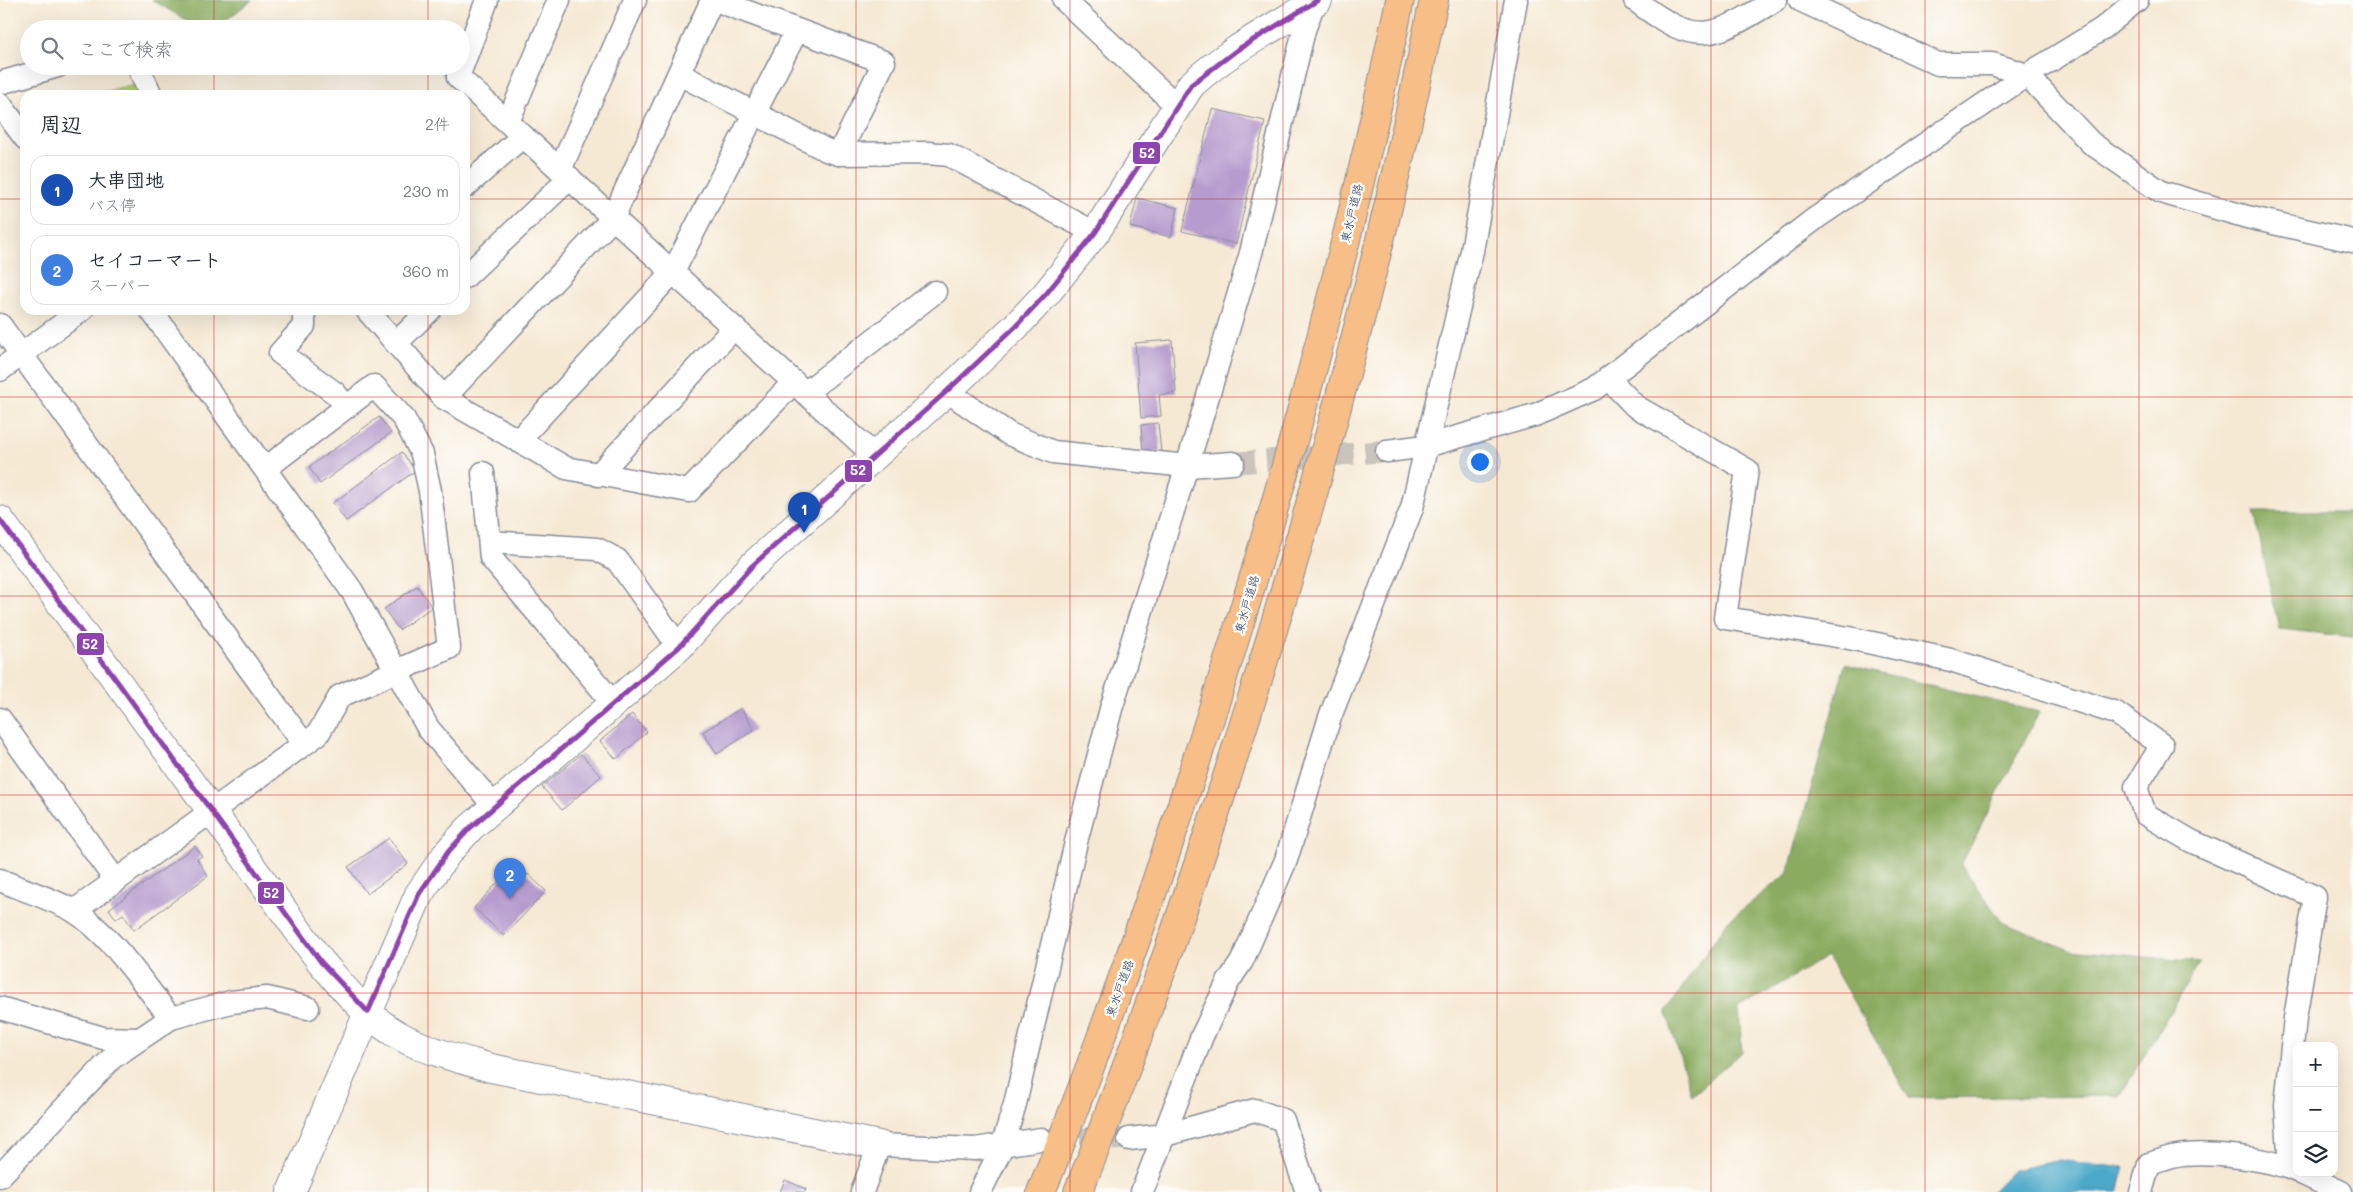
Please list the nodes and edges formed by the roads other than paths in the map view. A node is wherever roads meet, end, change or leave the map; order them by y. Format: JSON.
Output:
{"nodes":[{"id":1,"x":487,"y":0,"type":"edge"},
{"id":2,"x":558,"y":0,"type":"edge"},
{"id":3,"x":635,"y":0,"type":"edge"},
{"id":4,"x":714,"y":0,"type":"edge"},
{"id":5,"x":1064,"y":0,"type":"edge"},
{"id":6,"x":1400,"y":0,"type":"edge"},
{"id":7,"x":1434,"y":0,"type":"edge"},
{"id":8,"x":1516,"y":0,"type":"edge"},
{"id":9,"x":1635,"y":0,"type":"edge"},
{"id":10,"x":1775,"y":0,"type":"edge"},
{"id":11,"x":1800,"y":0,"type":"edge"},
{"id":12,"x":2137,"y":0,"type":"edge"},
{"id":13,"x":1316,"y":1,"type":"edge"},
{"id":14,"x":796,"y":30,"type":"junction"},
{"id":15,"x":470,"y":45,"type":"edge"},
{"id":16,"x":679,"y":74,"type":"junction"},
{"id":17,"x":27,"y":75,"type":"edge"},
{"id":18,"x":142,"y":75,"type":"edge"},
{"id":19,"x":459,"y":75,"type":"edge"},
{"id":20,"x":2027,"y":76,"type":"junction"},
{"id":21,"x":0,"y":83,"type":"edge"},
{"id":22,"x":149,"y":90,"type":"edge"},
{"id":23,"x":465,"y":90,"type":"edge"},
{"id":24,"x":472,"y":103,"type":"edge"},
{"id":25,"x":0,"y":104,"type":"edge"},
{"id":26,"x":1177,"y":106,"type":"junction"},
{"id":27,"x":754,"y":113,"type":"junction"},
{"id":28,"x":516,"y":129,"type":"junction"},
{"id":29,"x":20,"y":131,"type":"edge"},
{"id":30,"x":839,"y":154,"type":"junction"},
{"id":31,"x":565,"y":174,"type":"junction"},
{"id":32,"x":470,"y":181,"type":"edge"},
{"id":33,"x":613,"y":218,"type":"junction"},
{"id":34,"x":1095,"y":233,"type":"junction"},
{"id":35,"x":2353,"y":241,"type":"edge"},
{"id":36,"x":470,"y":272,"type":"edge"},
{"id":37,"x":673,"y":272,"type":"junction"},
{"id":38,"x":936,"y":292,"type":"dead end"},
{"id":39,"x":75,"y":315,"type":"edge"},
{"id":40,"x":155,"y":315,"type":"edge"},
{"id":41,"x":304,"y":315,"type":"edge"},
{"id":42,"x":371,"y":315,"type":"edge"},
{"id":43,"x":425,"y":315,"type":"edge"},
{"id":44,"x":0,"y":325,"type":"edge"},
{"id":45,"x":734,"y":328,"type":"junction"},
{"id":46,"x":396,"y":343,"type":"junction"},
{"id":47,"x":21,"y":354,"type":"junction"},
{"id":48,"x":0,"y":370,"type":"edge"},
{"id":49,"x":1608,"y":378,"type":"junction"},
{"id":50,"x":800,"y":388,"type":"junction"},
{"id":51,"x":947,"y":391,"type":"junction"},
{"id":52,"x":444,"y":398,"type":"junction"},
{"id":53,"x":346,"y":406,"type":"junction"},
{"id":54,"x":518,"y":441,"type":"junction"},
{"id":55,"x":1426,"y":446,"type":"junction"},
{"id":56,"x":1387,"y":452,"type":"tunnel mouth"},
{"id":57,"x":875,"y":456,"type":"junction"},
{"id":58,"x":1232,"y":463,"type":"tunnel mouth"},
{"id":59,"x":1187,"y":466,"type":"junction"},
{"id":60,"x":266,"y":468,"type":"junction"},
{"id":61,"x":483,"y":473,"type":"dead end"},
{"id":62,"x":598,"y":475,"type":"junction"},
{"id":63,"x":0,"y":520,"type":"edge"},
{"id":64,"x":490,"y":542,"type":"junction"},
{"id":65,"x":679,"y":647,"type":"junction"},
{"id":66,"x":397,"y":672,"type":"junction"},
{"id":67,"x":615,"y":704,"type":"junction"},
{"id":68,"x":0,"y":719,"type":"edge"},
{"id":69,"x":304,"y":744,"type":"junction"},
{"id":70,"x":495,"y":808,"type":"junction"},
{"id":71,"x":211,"y":813,"type":"junction"},
{"id":72,"x":0,"y":880,"type":"edge"},
{"id":73,"x":116,"y":881,"type":"junction"},
{"id":74,"x":74,"y":911,"type":"junction"},
{"id":75,"x":0,"y":1008,"type":"edge"},
{"id":76,"x":308,"y":1008,"type":"dead end"},
{"id":77,"x":368,"y":1012,"type":"junction"},
{"id":78,"x":171,"y":1018,"type":"junction"},
{"id":79,"x":140,"y":1039,"type":"junction"},
{"id":80,"x":1165,"y":1135,"type":"junction"},
{"id":81,"x":1041,"y":1139,"type":"tunnel mouth"},
{"id":82,"x":1129,"y":1139,"type":"tunnel mouth"},
{"id":83,"x":879,"y":1145,"type":"junction"},
{"id":84,"x":1002,"y":1147,"type":"junction"},
{"id":85,"x":2293,"y":1151,"type":"edge"},
{"id":86,"x":2293,"y":1170,"type":"edge"},
{"id":87,"x":0,"y":1176,"type":"edge"},
{"id":88,"x":2309,"y":1177,"type":"edge"},
{"id":89,"x":291,"y":1192,"type":"edge"},
{"id":90,"x":862,"y":1192,"type":"edge"},
{"id":91,"x":980,"y":1192,"type":"edge"},
{"id":92,"x":1041,"y":1192,"type":"edge"},
{"id":93,"x":1078,"y":1192,"type":"edge"},
{"id":94,"x":1142,"y":1192,"type":"edge"},
{"id":95,"x":1307,"y":1192,"type":"edge"},
{"id":96,"x":2141,"y":1192,"type":"edge"},
{"id":97,"x":2341,"y":1192,"type":"edge"}],
"edges":[{"from":1,"to":15,"type":"street"},
{"from":2,"to":28,"type":"street"},
{"from":3,"to":31,"type":"street"},
{"from":4,"to":14,"type":"street"},
{"from":4,"to":16,"type":"street"},
{"from":5,"to":26,"type":"street"},
{"from":6,"to":92,"type":"highway","name":"東水戸道路"},
{"from":7,"to":93,"type":"highway"},
{"from":8,"to":55,"type":"street"},
{"from":9,"to":10,"type":"street"},
{"from":11,"to":20,"type":"street"},
{"from":12,"to":20,"type":"street"},
{"from":13,"to":26,"type":"street"},
{"from":13,"to":59,"type":"street"},
{"from":14,"to":27,"type":"street"},
{"from":14,"to":30,"type":"street"},
{"from":16,"to":27,"type":"street"},
{"from":16,"to":33,"type":"street"},
{"from":17,"to":21,"type":"street"},
{"from":18,"to":22,"type":"street"},
{"from":19,"to":23,"type":"street"},
{"from":20,"to":35,"type":"street"},
{"from":20,"to":49,"type":"street"},
{"from":24,"to":28,"type":"street"},
{"from":25,"to":29,"type":"street"},
{"from":26,"to":34,"type":"street"},
{"from":27,"to":30,"type":"street"},
{"from":27,"to":37,"type":"street"},
{"from":28,"to":31,"type":"street"},
{"from":28,"to":32,"type":"street"},
{"from":30,"to":34,"type":"street"},
{"from":31,"to":33,"type":"street"},
{"from":31,"to":36,"type":"street"},
{"from":33,"to":37,"type":"street"},
{"from":33,"to":52,"type":"street"},
{"from":34,"to":51,"type":"street"},
{"from":37,"to":45,"type":"street"},
{"from":37,"to":54,"type":"street"},
{"from":38,"to":50,"type":"street"},
{"from":39,"to":47,"type":"street"},
{"from":40,"to":60,"type":"street"},
{"from":41,"to":53,"type":"street"},
{"from":42,"to":46,"type":"street"},
{"from":43,"to":46,"type":"street"},
{"from":44,"to":47,"type":"street"},
{"from":45,"to":50,"type":"street"},
{"from":45,"to":62,"type":"street"},
{"from":46,"to":52,"type":"street"},
{"from":47,"to":48,"type":"street"},
{"from":47,"to":69,"type":"street"},
{"from":49,"to":55,"type":"street"},
{"from":49,"to":85,"type":"street"},
{"from":50,"to":57,"type":"street"},
{"from":50,"to":62,"type":"street"},
{"from":51,"to":57,"type":"street"},
{"from":51,"to":59,"type":"street"},
{"from":52,"to":54,"type":"street"},
{"from":53,"to":60,"type":"street"},
{"from":53,"to":66,"type":"street"},
{"from":54,"to":62,"type":"street"},
{"from":55,"to":56,"type":"street"},
{"from":55,"to":80,"type":"street"},
{"from":57,"to":65,"type":"street"},
{"from":58,"to":59,"type":"street"},
{"from":59,"to":84,"type":"street"},
{"from":60,"to":66,"type":"street"},
{"from":61,"to":64,"type":"street"},
{"from":63,"to":71,"type":"street"},
{"from":64,"to":65,"type":"street"},
{"from":64,"to":67,"type":"street"},
{"from":65,"to":67,"type":"street"},
{"from":66,"to":69,"type":"street"},
{"from":66,"to":70,"type":"street"},
{"from":67,"to":70,"type":"street"},
{"from":68,"to":73,"type":"street"},
{"from":69,"to":71,"type":"street"},
{"from":70,"to":77,"type":"street"},
{"from":71,"to":73,"type":"street"},
{"from":71,"to":77,"type":"street"},
{"from":72,"to":74,"type":"street"},
{"from":73,"to":74,"type":"street"},
{"from":74,"to":78,"type":"street"},
{"from":75,"to":79,"type":"street"},
{"from":76,"to":78,"type":"street"},
{"from":77,"to":83,"type":"street"},
{"from":77,"to":89,"type":"street"},
{"from":78,"to":79,"type":"street"},
{"from":79,"to":87,"type":"street"},
{"from":80,"to":82,"type":"street"},
{"from":80,"to":94,"type":"street"},
{"from":80,"to":95,"type":"street"},
{"from":81,"to":84,"type":"street"},
{"from":83,"to":84,"type":"street"},
{"from":83,"to":90,"type":"street"},
{"from":84,"to":91,"type":"street"},
{"from":86,"to":96,"type":"street"},
{"from":88,"to":97,"type":"street"}]}
